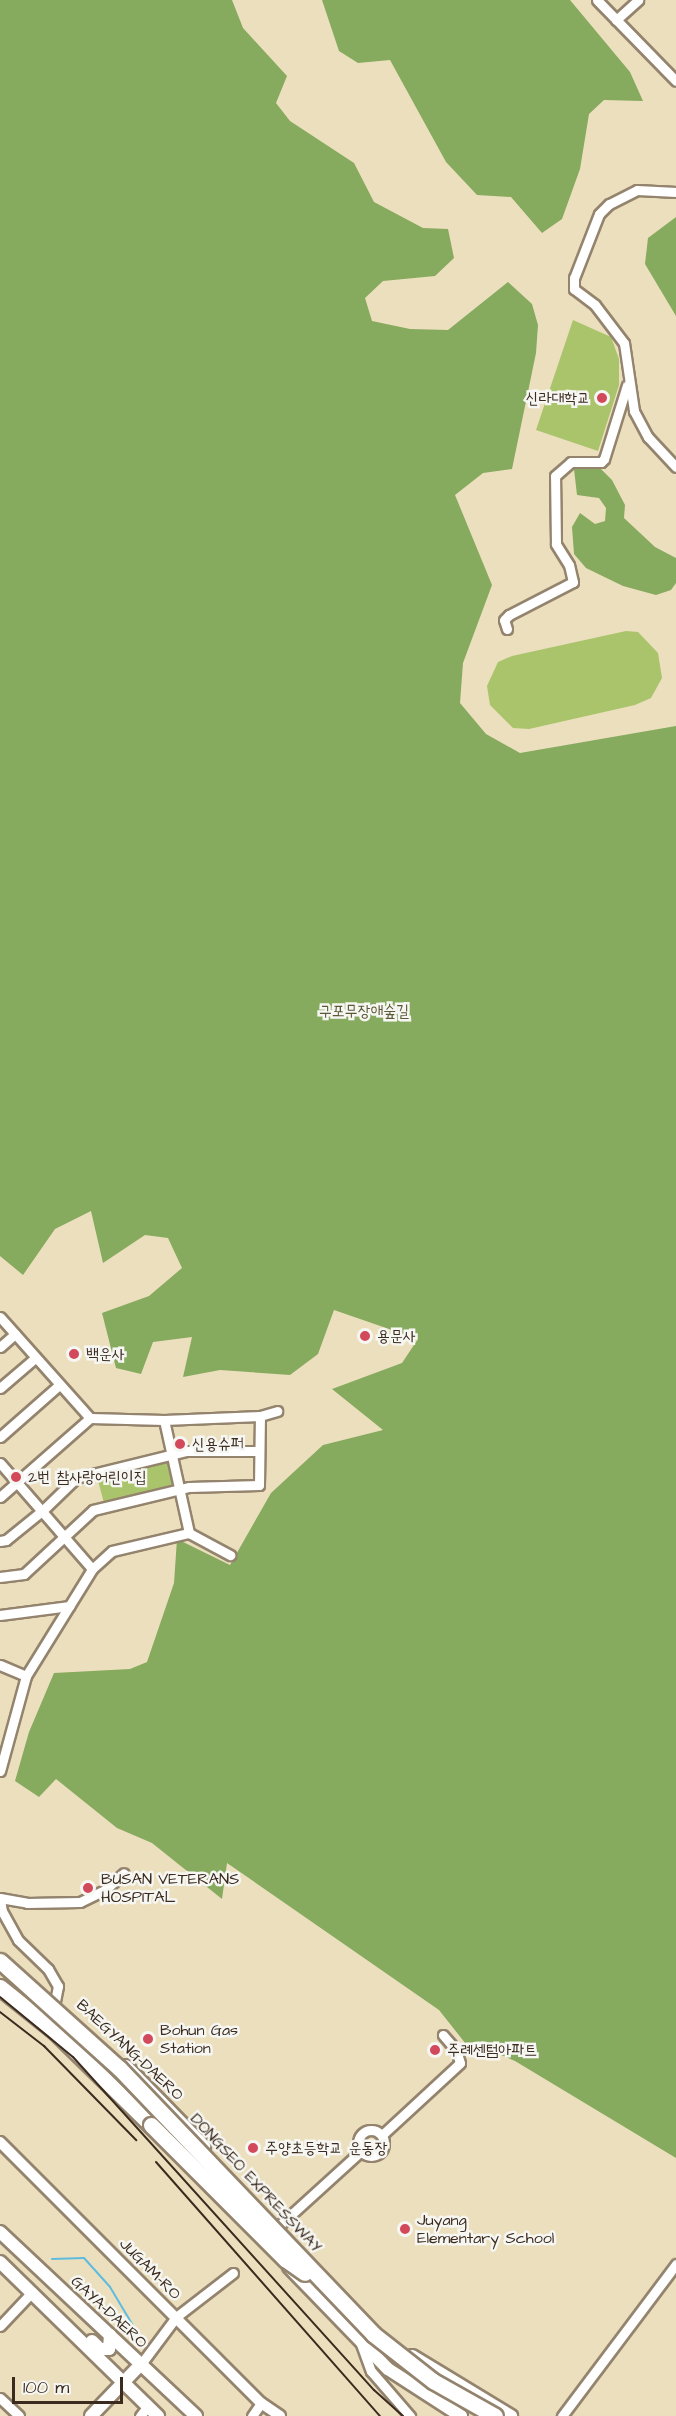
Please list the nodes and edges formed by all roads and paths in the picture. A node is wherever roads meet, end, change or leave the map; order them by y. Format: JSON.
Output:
{"nodes":[{"id":1,"x":597,"y":0,"type":"edge"},
{"id":2,"x":638,"y":0,"type":"edge"},
{"id":3,"x":616,"y":20,"type":"junction"},
{"id":4,"x":676,"y":81,"type":"edge"},
{"id":5,"x":676,"y":192,"type":"edge"},
{"id":6,"x":627,"y":385,"type":"junction"},
{"id":7,"x":676,"y":467,"type":"edge"},
{"id":8,"x":507,"y":629,"type":"dead end"},
{"id":9,"x":0,"y":1317,"type":"edge"},
{"id":10,"x":15,"y":1334,"type":"junction"},
{"id":11,"x":0,"y":1347,"type":"edge"},
{"id":12,"x":35,"y":1358,"type":"junction"},
{"id":13,"x":59,"y":1385,"type":"junction"},
{"id":14,"x":0,"y":1388,"type":"edge"},
{"id":15,"x":277,"y":1411,"type":"dead end"},
{"id":16,"x":260,"y":1416,"type":"junction"},
{"id":17,"x":90,"y":1418,"type":"junction"},
{"id":18,"x":164,"y":1420,"type":"junction"},
{"id":19,"x":0,"y":1437,"type":"edge"},
{"id":20,"x":259,"y":1451,"type":"junction"},
{"id":21,"x":172,"y":1456,"type":"junction"},
{"id":22,"x":0,"y":1463,"type":"edge"},
{"id":23,"x":17,"y":1483,"type":"junction"},
{"id":24,"x":180,"y":1490,"type":"junction"},
{"id":25,"x":0,"y":1497,"type":"edge"},
{"id":26,"x":42,"y":1511,"type":"junction"},
{"id":27,"x":189,"y":1533,"type":"junction"},
{"id":28,"x":66,"y":1539,"type":"junction"},
{"id":29,"x":0,"y":1540,"type":"edge"},
{"id":30,"x":230,"y":1555,"type":"dead end"},
{"id":31,"x":92,"y":1569,"type":"junction"},
{"id":32,"x":0,"y":1577,"type":"edge"},
{"id":33,"x":69,"y":1606,"type":"junction"},
{"id":34,"x":0,"y":1615,"type":"edge"},
{"id":35,"x":0,"y":1665,"type":"edge"},
{"id":36,"x":26,"y":1676,"type":"junction"},
{"id":37,"x":0,"y":1771,"type":"edge"},
{"id":38,"x":124,"y":1873,"type":"dead end"},
{"id":39,"x":0,"y":1898,"type":"edge"},
{"id":40,"x":0,"y":1952,"type":"edge"},
{"id":41,"x":0,"y":1960,"type":"edge"},
{"id":42,"x":0,"y":1972,"type":"edge"},
{"id":43,"x":0,"y":1978,"type":"edge"},
{"id":44,"x":0,"y":1988,"type":"edge"},
{"id":45,"x":55,"y":2002,"type":"junction"},
{"id":46,"x":443,"y":2035,"type":"dead end"},
{"id":47,"x":382,"y":2135,"type":"junction"},
{"id":48,"x":0,"y":2142,"type":"edge"},
{"id":49,"x":361,"y":2151,"type":"junction"},
{"id":50,"x":244,"y":2195,"type":"junction"},
{"id":51,"x":278,"y":2226,"type":"junction"},
{"id":52,"x":0,"y":2232,"type":"edge"},
{"id":53,"x":264,"y":2240,"type":"junction"},
{"id":54,"x":0,"y":2262,"type":"edge"},
{"id":55,"x":676,"y":2265,"type":"edge"},
{"id":56,"x":233,"y":2273,"type":"dead end"},
{"id":57,"x":305,"y":2273,"type":"junction"},
{"id":58,"x":32,"y":2292,"type":"junction"},
{"id":59,"x":176,"y":2317,"type":"junction"},
{"id":60,"x":0,"y":2326,"type":"edge"},
{"id":61,"x":70,"y":2328,"type":"junction"},
{"id":62,"x":110,"y":2335,"type":"junction"},
{"id":63,"x":361,"y":2344,"type":"junction"},
{"id":64,"x":141,"y":2364,"type":"junction"},
{"id":65,"x":123,"y":2382,"type":"junction"},
{"id":66,"x":0,"y":2398,"type":"edge"},
{"id":67,"x":261,"y":2403,"type":"junction"},
{"id":68,"x":148,"y":2406,"type":"junction"},
{"id":69,"x":19,"y":2416,"type":"edge"},
{"id":70,"x":91,"y":2416,"type":"edge"},
{"id":71,"x":140,"y":2416,"type":"edge"},
{"id":72,"x":158,"y":2416,"type":"edge"},
{"id":73,"x":196,"y":2416,"type":"edge"},
{"id":74,"x":252,"y":2416,"type":"edge"},
{"id":75,"x":280,"y":2416,"type":"edge"},
{"id":76,"x":410,"y":2416,"type":"edge"},
{"id":77,"x":461,"y":2416,"type":"edge"},
{"id":78,"x":478,"y":2416,"type":"edge"},
{"id":79,"x":495,"y":2416,"type":"edge"},
{"id":80,"x":511,"y":2416,"type":"edge"},
{"id":81,"x":562,"y":2416,"type":"edge"}],
"edges":[{"from":1,"to":3,"type":"street"},
{"from":2,"to":3,"type":"street"},
{"from":3,"to":4,"type":"street"},
{"from":5,"to":6,"type":"street"},
{"from":6,"to":7,"type":"street"},
{"from":6,"to":8,"type":"street"},
{"from":9,"to":10,"type":"street"},
{"from":10,"to":11,"type":"street"},
{"from":10,"to":12,"type":"street"},
{"from":12,"to":13,"type":"street"},
{"from":12,"to":14,"type":"street"},
{"from":13,"to":17,"type":"street"},
{"from":13,"to":19,"type":"street"},
{"from":15,"to":16,"type":"street"},
{"from":16,"to":18,"type":"street"},
{"from":16,"to":20,"type":"street"},
{"from":17,"to":18,"type":"street"},
{"from":17,"to":23,"type":"street"},
{"from":18,"to":21,"type":"street"},
{"from":20,"to":21,"type":"street"},
{"from":20,"to":24,"type":"street"},
{"from":21,"to":24,"type":"street"},
{"from":21,"to":26,"type":"street"},
{"from":22,"to":23,"type":"street"},
{"from":23,"to":25,"type":"street"},
{"from":23,"to":26,"type":"street"},
{"from":24,"to":27,"type":"street"},
{"from":24,"to":28,"type":"street"},
{"from":26,"to":28,"type":"street"},
{"from":26,"to":29,"type":"street"},
{"from":27,"to":30,"type":"street"},
{"from":27,"to":31,"type":"street"},
{"from":28,"to":31,"type":"street"},
{"from":28,"to":32,"type":"street"},
{"from":31,"to":33,"type":"street"},
{"from":33,"to":34,"type":"street"},
{"from":33,"to":36,"type":"street"},
{"from":35,"to":36,"type":"street"},
{"from":36,"to":37,"type":"street"},
{"from":38,"to":39,"type":"street"},
{"from":39,"to":45,"type":"street"},
{"from":40,"to":50,"type":"highway"},
{"from":41,"to":45,"type":"main road","name":"BAEGYANG-DAERO"},
{"from":41,"to":50,"type":"highway","name":"DONGSEO EXPRESSWAY","bridge":true},
{"from":42,"to":57,"type":"highway","name":"DONGSEO EXPRESSWAY","bridge":true},
{"from":43,"to":53,"type":"main road","name":"BAEGYANG-DAERO"},
{"from":44,"to":57,"type":"highway","bridge":true},
{"from":45,"to":51,"type":"main road","name":"BAEGYANG-DAERO"},
{"from":46,"to":47,"type":"street"},
{"from":47,"to":49,"type":"street"},
{"from":47,"to":49,"type":"street"},
{"from":48,"to":59,"type":"street","name":"JUGAM-RO"},
{"from":49,"to":51,"type":"street"},
{"from":50,"to":79,"type":"highway","name":"DONGSEO EXPRESSWAY","bridge":true},
{"from":51,"to":53,"type":"street"},
{"from":51,"to":80,"type":"main road","name":"BAEGYANG-DAERO"},
{"from":52,"to":62,"type":"main road","name":"GAYA-DAERO"},
{"from":53,"to":63,"type":"main road","name":"BAEGYANG-DAERO"},
{"from":54,"to":58,"type":"main road"},
{"from":55,"to":81,"type":"street"},
{"from":56,"to":59,"type":"street"},
{"from":57,"to":78,"type":"highway","name":"DONGSEO EXPRESSWAY"},
{"from":58,"to":60,"type":"street"},
{"from":58,"to":61,"type":"main road"},
{"from":59,"to":64,"type":"street"},
{"from":59,"to":67,"type":"street","name":"JUGAM-RO"},
{"from":61,"to":62,"type":"main road"},
{"from":61,"to":65,"type":"main road"},
{"from":62,"to":64,"type":"main road","name":"GAYA-DAERO"},
{"from":63,"to":76,"type":"street"},
{"from":63,"to":77,"type":"main road","name":"BAEGYANG-DAERO"},
{"from":64,"to":65,"type":"main road"},
{"from":64,"to":73,"type":"main road","name":"GAYA-DAERO"},
{"from":65,"to":68,"type":"main road"},
{"from":65,"to":70,"type":"main road"},
{"from":66,"to":69,"type":"street"},
{"from":67,"to":74,"type":"street"},
{"from":67,"to":75,"type":"street","name":"JUGAM-RO"},
{"from":68,"to":71,"type":"street"},
{"from":68,"to":72,"type":"main road"}]}
